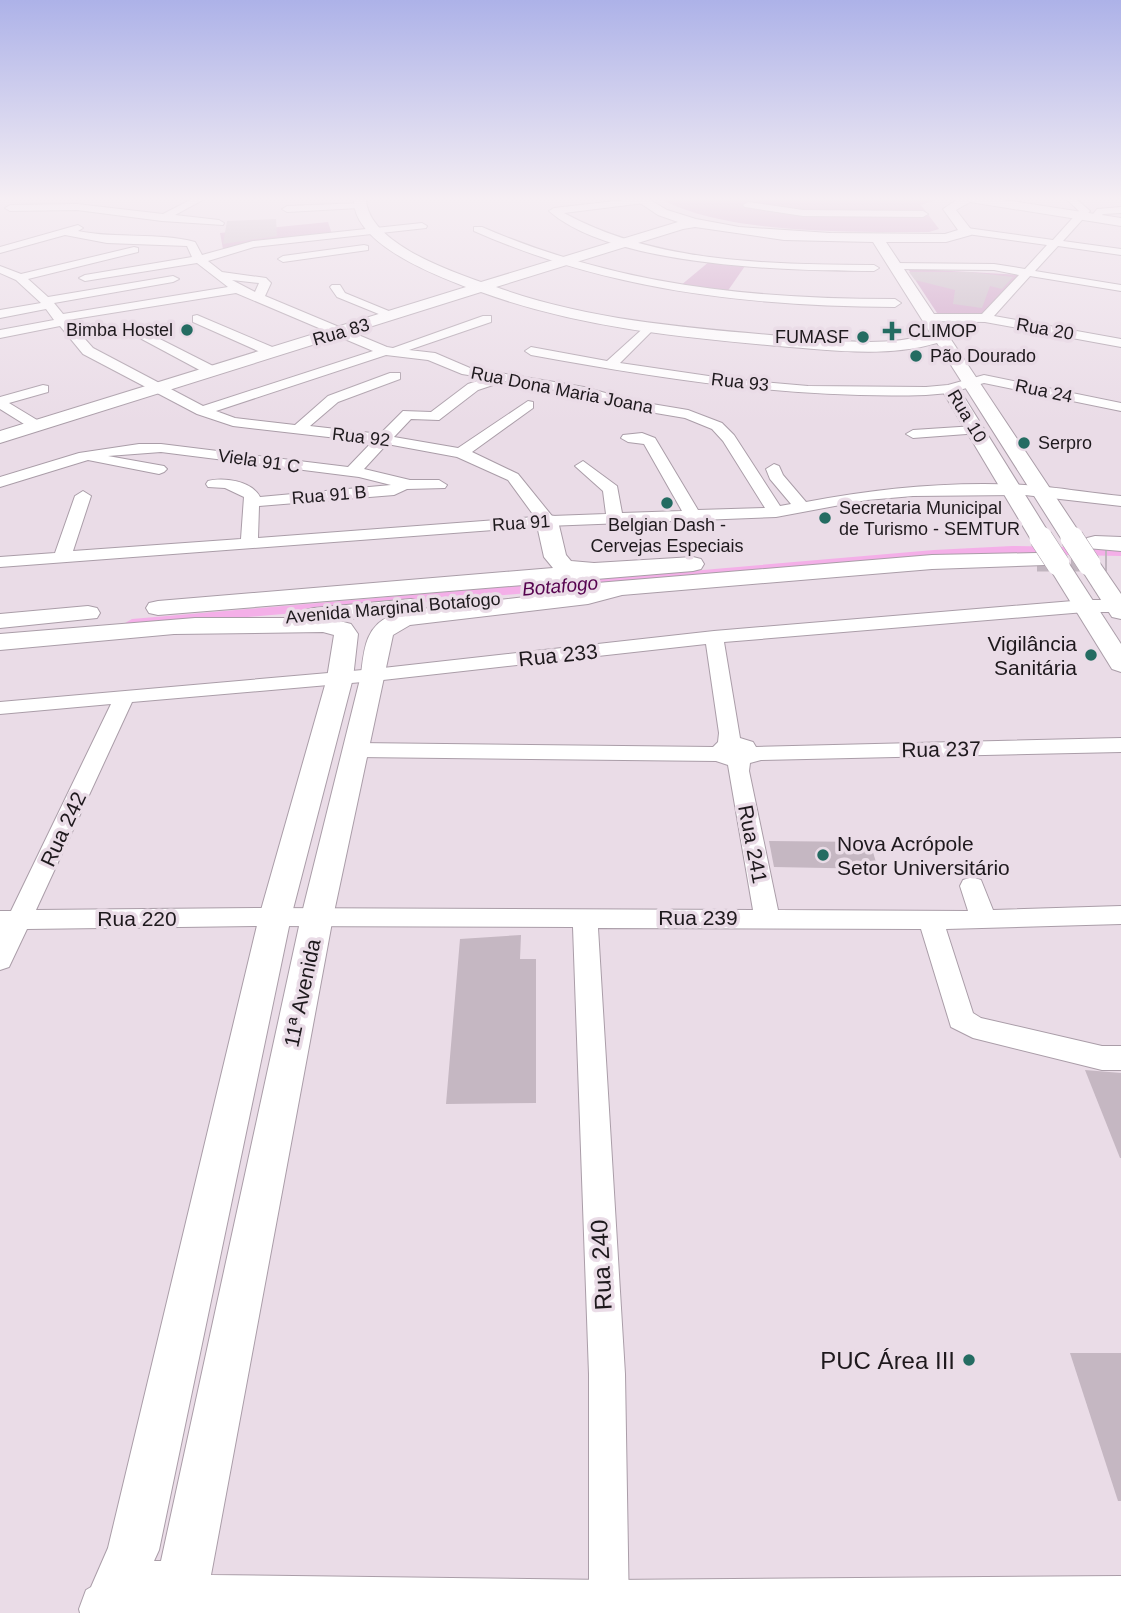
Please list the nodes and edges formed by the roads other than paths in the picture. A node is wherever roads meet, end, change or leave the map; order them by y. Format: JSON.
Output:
{"nodes":[{"id":1,"x":7,"y":272,"type":"edge"},
{"id":2,"x":46,"y":272,"type":"edge"},
{"id":3,"x":119,"y":272,"type":"edge"},
{"id":4,"x":217,"y":272,"type":"edge"},
{"id":5,"x":441,"y":272,"type":"edge"},
{"id":6,"x":532,"y":272,"type":"edge"},
{"id":7,"x":598,"y":272,"type":"edge"},
{"id":8,"x":691,"y":272,"type":"edge"},
{"id":9,"x":730,"y":272,"type":"edge"},
{"id":10,"x":876,"y":272,"type":"edge"},
{"id":11,"x":898,"y":272,"type":"edge"},
{"id":12,"x":1025,"y":272,"type":"edge"},
{"id":13,"x":1029,"y":273,"type":"junction"},
{"id":14,"x":221,"y":275,"type":"junction"},
{"id":15,"x":85,"y":278,"type":"dead end"},
{"id":16,"x":20,"y":279,"type":"junction"},
{"id":17,"x":173,"y":279,"type":"dead end"},
{"id":18,"x":741,"y":279,"type":"junction"},
{"id":19,"x":682,"y":280,"type":"junction"},
{"id":20,"x":0,"y":284,"type":"edge"},
{"id":21,"x":884,"y":285,"type":"junction"},
{"id":22,"x":336,"y":287,"type":"dead end"},
{"id":23,"x":482,"y":288,"type":"junction"},
{"id":24,"x":1121,"y":288,"type":"edge"},
{"id":25,"x":237,"y":289,"type":"junction"},
{"id":26,"x":908,"y":289,"type":"junction"},
{"id":27,"x":258,"y":298,"type":"junction"},
{"id":28,"x":47,"y":303,"type":"junction"},
{"id":29,"x":0,"y":314,"type":"edge"},
{"id":30,"x":395,"y":316,"type":"junction"},
{"id":31,"x":927,"y":318,"type":"junction"},
{"id":32,"x":985,"y":318,"type":"junction"},
{"id":33,"x":197,"y":319,"type":"dead end"},
{"id":34,"x":487,"y":319,"type":"dead end"},
{"id":35,"x":60,"y":320,"type":"junction"},
{"id":36,"x":649,"y":327,"type":"junction"},
{"id":37,"x":338,"y":332,"type":"junction"},
{"id":38,"x":0,"y":334,"type":"edge"},
{"id":39,"x":142,"y":334,"type":"dead end"},
{"id":40,"x":939,"y":337,"type":"junction"},
{"id":41,"x":1121,"y":342,"type":"edge"},
{"id":42,"x":920,"y":343,"type":"junction"},
{"id":43,"x":389,"y":351,"type":"junction"},
{"id":44,"x":531,"y":351,"type":"dead end"},
{"id":45,"x":272,"y":352,"type":"junction"},
{"id":46,"x":610,"y":365,"type":"junction"},
{"id":47,"x":212,"y":371,"type":"junction"},
{"id":48,"x":395,"y":376,"type":"dead end"},
{"id":49,"x":506,"y":377,"type":"junction"},
{"id":50,"x":957,"y":388,"type":"junction"},
{"id":51,"x":43,"y":389,"type":"dead end"},
{"id":52,"x":156,"y":389,"type":"junction"},
{"id":53,"x":0,"y":402,"type":"edge"},
{"id":54,"x":528,"y":405,"type":"dead end"},
{"id":55,"x":1121,"y":407,"type":"edge"},
{"id":56,"x":202,"y":411,"type":"junction"},
{"id":57,"x":37,"y":426,"type":"junction"},
{"id":58,"x":299,"y":429,"type":"junction"},
{"id":59,"x":975,"y":430,"type":"junction"},
{"id":60,"x":913,"y":434,"type":"dead end"},
{"id":61,"x":0,"y":437,"type":"edge"},
{"id":62,"x":628,"y":438,"type":"dead end"},
{"id":63,"x":382,"y":439,"type":"junction"},
{"id":64,"x":461,"y":453,"type":"junction"},
{"id":65,"x":78,"y":457,"type":"junction"},
{"id":66,"x":583,"y":466,"type":"dead end"},
{"id":67,"x":159,"y":469,"type":"dead end"},
{"id":68,"x":774,"y":470,"type":"dead end"},
{"id":69,"x":353,"y":471,"type":"junction"},
{"id":70,"x":0,"y":482,"type":"edge"},
{"id":71,"x":214,"y":484,"type":"dead end"},
{"id":72,"x":404,"y":484,"type":"junction"},
{"id":73,"x":439,"y":485,"type":"dead end"},
{"id":74,"x":1012,"y":490,"type":"junction"},
{"id":75,"x":1041,"y":491,"type":"junction"},
{"id":76,"x":83,"y":496,"type":"dead end"},
{"id":77,"x":1121,"y":496,"type":"edge"},
{"id":78,"x":252,"y":502,"type":"junction"},
{"id":79,"x":803,"y":508,"type":"junction"},
{"id":80,"x":776,"y":512,"type":"junction"},
{"id":81,"x":693,"y":516,"type":"junction"},
{"id":82,"x":615,"y":518,"type":"junction"},
{"id":83,"x":547,"y":521,"type":"junction"},
{"id":84,"x":249,"y":544,"type":"junction"},
{"id":85,"x":1041,"y":551,"type":"junction"},
{"id":86,"x":1107,"y":554,"type":"edge"},
{"id":87,"x":62,"y":557,"type":"junction"},
{"id":88,"x":0,"y":562,"type":"edge"},
{"id":89,"x":693,"y":564,"type":"junction"},
{"id":90,"x":617,"y":589,"type":"junction"},
{"id":91,"x":1082,"y":601,"type":"junction"},
{"id":92,"x":1119,"y":608,"type":"edge"},
{"id":93,"x":0,"y":621,"type":"edge"},
{"id":94,"x":175,"y":627,"type":"junction"},
{"id":95,"x":714,"y":637,"type":"junction"},
{"id":96,"x":0,"y":642,"type":"edge"},
{"id":97,"x":1121,"y":664,"type":"edge"},
{"id":98,"x":357,"y":677,"type":"junction"},
{"id":99,"x":125,"y":696,"type":"junction"},
{"id":100,"x":0,"y":708,"type":"edge"},
{"id":101,"x":1121,"y":746,"type":"edge"},
{"id":102,"x":357,"y":750,"type":"junction"},
{"id":103,"x":737,"y":752,"type":"junction"},
{"id":104,"x":972,"y":886,"type":"dead end"},
{"id":105,"x":921,"y":912,"type":"junction"},
{"id":106,"x":1121,"y":915,"type":"edge"},
{"id":107,"x":275,"y":917,"type":"junction"},
{"id":108,"x":317,"y":917,"type":"junction"},
{"id":109,"x":584,"y":917,"type":"junction"},
{"id":110,"x":767,"y":917,"type":"junction"},
{"id":111,"x":11,"y":919,"type":"edge"},
{"id":112,"x":984,"y":920,"type":"junction"},
{"id":113,"x":0,"y":960,"type":"edge"},
{"id":114,"x":1121,"y":1058,"type":"edge"},
{"id":115,"x":1121,"y":1602,"type":"edge"},
{"id":116,"x":191,"y":1603,"type":"edge"},
{"id":117,"x":106,"y":1608,"type":"edge"},
{"id":118,"x":609,"y":1610,"type":"edge"}],
"edges":[{"from":1,"to":16,"type":"street"},
{"from":2,"to":16,"type":"street"},
{"from":3,"to":15,"type":"street"},
{"from":4,"to":14,"type":"street","name":"Rua Dona Maria Joana"},
{"from":5,"to":23,"type":"main road"},
{"from":6,"to":23,"type":"main road","name":"Rua 83"},
{"from":7,"to":19,"type":"street"},
{"from":8,"to":19,"type":"street"},
{"from":9,"to":18,"type":"street"},
{"from":10,"to":21,"type":"main road","name":"Rua 10"},
{"from":11,"to":26,"type":"main road","name":"Rua 10"},
{"from":12,"to":13,"type":"street"},
{"from":13,"to":24,"type":"street"},
{"from":13,"to":32,"type":"street"},
{"from":14,"to":25,"type":"street","name":"Rua Dona Maria Joana"},
{"from":14,"to":27,"type":"street"},
{"from":16,"to":20,"type":"street"},
{"from":16,"to":28,"type":"street"},
{"from":17,"to":28,"type":"street"},
{"from":18,"to":19,"type":"street"},
{"from":18,"to":21,"type":"street"},
{"from":18,"to":21,"type":"street"},
{"from":21,"to":26,"type":"main road"},
{"from":21,"to":42,"type":"main road","name":"Rua 10"},
{"from":22,"to":30,"type":"street"},
{"from":23,"to":30,"type":"main road","name":"Rua 83"},
{"from":23,"to":36,"type":"main road"},
{"from":25,"to":27,"type":"street","name":"Rua Dona Maria Joana"},
{"from":25,"to":35,"type":"street"},
{"from":26,"to":31,"type":"main road","name":"Rua 10"},
{"from":27,"to":37,"type":"street","name":"Rua Dona Maria Joana"},
{"from":28,"to":29,"type":"street"},
{"from":28,"to":35,"type":"street"},
{"from":30,"to":37,"type":"main road","name":"Rua 83"},
{"from":31,"to":32,"type":"street","name":"Rua 20"},
{"from":31,"to":40,"type":"main road","name":"Rua 10"},
{"from":32,"to":41,"type":"street","name":"Rua 20"},
{"from":33,"to":45,"type":"street"},
{"from":34,"to":43,"type":"street"},
{"from":35,"to":38,"type":"street"},
{"from":35,"to":52,"type":"street"},
{"from":36,"to":42,"type":"main road"},
{"from":36,"to":46,"type":"street"},
{"from":37,"to":43,"type":"street","name":"Rua Dona Maria Joana"},
{"from":37,"to":45,"type":"main road","name":"Rua 83"},
{"from":39,"to":47,"type":"street"},
{"from":40,"to":42,"type":"main road"},
{"from":40,"to":50,"type":"main road","name":"Rua 10"},
{"from":42,"to":50,"type":"main road","name":"Rua 10"},
{"from":43,"to":49,"type":"street","name":"Rua Dona Maria Joana"},
{"from":43,"to":56,"type":"street"},
{"from":44,"to":46,"type":"street","name":"Rua 93"},
{"from":45,"to":47,"type":"main road","name":"Rua 83"},
{"from":46,"to":50,"type":"street","name":"Rua 93"},
{"from":47,"to":52,"type":"main road","name":"Rua 83"},
{"from":48,"to":58,"type":"street"},
{"from":49,"to":63,"type":"street"},
{"from":49,"to":80,"type":"street","name":"Rua Dona Maria Joana"},
{"from":50,"to":55,"type":"street","name":"Rua 24"},
{"from":50,"to":59,"type":"main road","name":"Rua 10"},
{"from":50,"to":75,"type":"main road","name":"Rua 10"},
{"from":51,"to":53,"type":"street"},
{"from":52,"to":56,"type":"street","name":"Rua 92"},
{"from":52,"to":57,"type":"main road","name":"Rua 83"},
{"from":53,"to":57,"type":"street"},
{"from":54,"to":64,"type":"street"},
{"from":56,"to":58,"type":"street","name":"Rua 92"},
{"from":57,"to":61,"type":"main road","name":"Rua 83"},
{"from":58,"to":63,"type":"street","name":"Rua 92"},
{"from":59,"to":60,"type":"street"},
{"from":59,"to":74,"type":"main road","name":"Rua 10"},
{"from":62,"to":81,"type":"street"},
{"from":63,"to":64,"type":"street","name":"Rua 92"},
{"from":63,"to":69,"type":"street"},
{"from":64,"to":83,"type":"street","name":"Rua 92"},
{"from":65,"to":67,"type":"street","name":"Viela 91 C"},
{"from":65,"to":69,"type":"street","name":"Viela 91 C"},
{"from":65,"to":70,"type":"street","name":"Viela 91 C"},
{"from":66,"to":82,"type":"street"},
{"from":68,"to":79,"type":"street"},
{"from":69,"to":72,"type":"street","name":"Viela 91 C"},
{"from":71,"to":78,"type":"street"},
{"from":72,"to":73,"type":"street","name":"Viela 91 C"},
{"from":72,"to":78,"type":"street","name":"Rua 91 B"},
{"from":74,"to":75,"type":"street","name":"Rua 91"},
{"from":74,"to":79,"type":"street","name":"Rua 91"},
{"from":74,"to":85,"type":"main road","name":"Rua 10"},
{"from":75,"to":77,"type":"street","name":"Rua 91"},
{"from":75,"to":86,"type":"main road","name":"Rua 10","bridge":true},
{"from":76,"to":87,"type":"street"},
{"from":78,"to":84,"type":"street"},
{"from":79,"to":80,"type":"street","name":"Rua 91"},
{"from":80,"to":81,"type":"street","name":"Rua 91"},
{"from":81,"to":82,"type":"street","name":"Rua 91"},
{"from":82,"to":83,"type":"street","name":"Rua 91"},
{"from":83,"to":84,"type":"street","name":"Rua 91"},
{"from":83,"to":89,"type":"main road"},
{"from":84,"to":87,"type":"street","name":"Rua 91"},
{"from":85,"to":89,"type":"main road","name":"Avenida Marginal Botafogo"},
{"from":85,"to":90,"type":"main road","name":"Avenida Marginal Botafogo"},
{"from":85,"to":91,"type":"main road","name":"Rua 10"},
{"from":86,"to":92,"type":"main road","name":"Rua 10"},
{"from":87,"to":88,"type":"street","name":"Rua 91"},
{"from":89,"to":93,"type":"main road","name":"Avenida Marginal Botafogo"},
{"from":90,"to":94,"type":"main road","name":"Avenida Marginal Botafogo"},
{"from":90,"to":98,"type":"main road","name":"11ª Avenida"},
{"from":91,"to":92,"type":"street","name":"Rua 233"},
{"from":91,"to":95,"type":"street","name":"Rua 233"},
{"from":91,"to":97,"type":"main road","name":"Rua 10"},
{"from":94,"to":96,"type":"main road","name":"Avenida Marginal Botafogo"},
{"from":94,"to":98,"type":"main road","name":"11ª Avenida"},
{"from":95,"to":98,"type":"street","name":"Rua 233"},
{"from":95,"to":103,"type":"street","name":"Rua 241"},
{"from":98,"to":99,"type":"street","name":"Rua 233"},
{"from":98,"to":102,"type":"main road","name":"11ª Avenida"},
{"from":98,"to":107,"type":"main road","name":"11ª Avenida"},
{"from":99,"to":100,"type":"street","name":"Rua 233"},
{"from":99,"to":111,"type":"street","name":"Rua 242"},
{"from":101,"to":103,"type":"street","name":"Rua 237"},
{"from":102,"to":103,"type":"street","name":"Rua 237"},
{"from":102,"to":108,"type":"main road","name":"11ª Avenida"},
{"from":103,"to":110,"type":"street","name":"Rua 241"},
{"from":104,"to":112,"type":"street"},
{"from":105,"to":110,"type":"street","name":"Rua 239"},
{"from":105,"to":112,"type":"street","name":"Rua 239"},
{"from":105,"to":114,"type":"street"},
{"from":106,"to":112,"type":"street","name":"Rua 239"},
{"from":107,"to":108,"type":"street","name":"Rua 239"},
{"from":107,"to":111,"type":"street","name":"Rua 220"},
{"from":107,"to":117,"type":"main road","name":"11ª Avenida"},
{"from":108,"to":109,"type":"street","name":"Rua 239"},
{"from":108,"to":116,"type":"main road","name":"11ª Avenida"},
{"from":109,"to":110,"type":"street","name":"Rua 239"},
{"from":109,"to":118,"type":"street","name":"Rua 240"},
{"from":111,"to":113,"type":"street","name":"Rua 242"},
{"from":115,"to":118,"type":"main road"},
{"from":116,"to":117,"type":"main road"},
{"from":116,"to":118,"type":"main road"}]}
